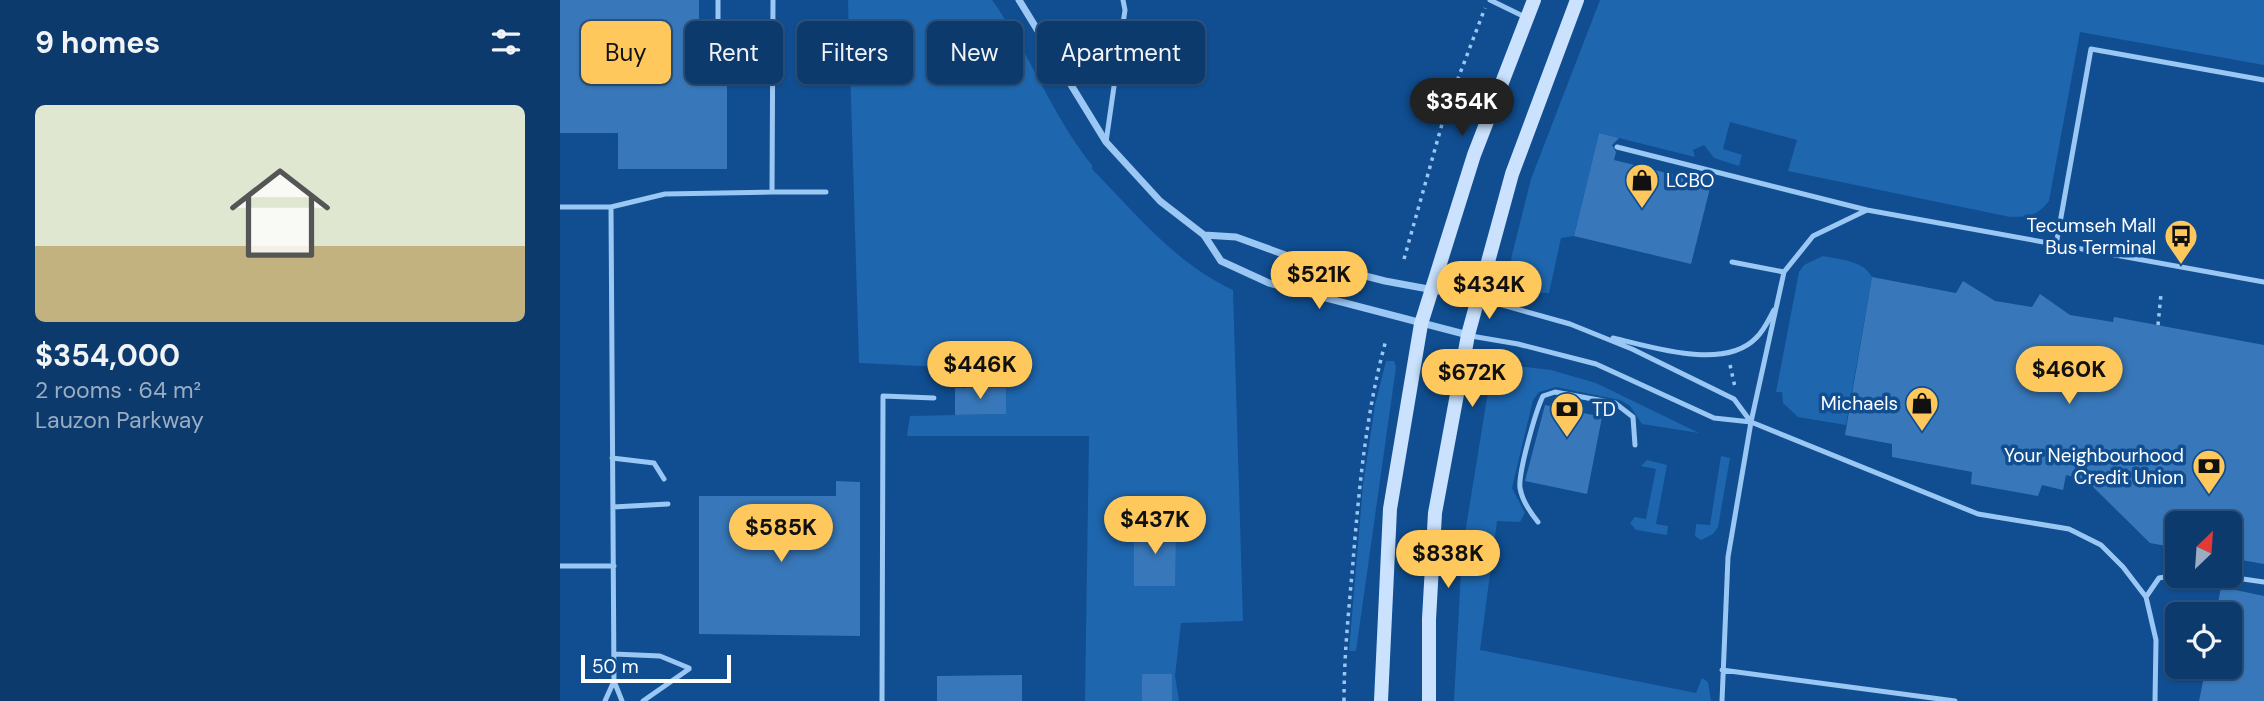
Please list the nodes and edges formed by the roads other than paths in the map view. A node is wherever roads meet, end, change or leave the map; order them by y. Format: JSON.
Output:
{"nodes":[{"id":1,"x":718,"y":0,"type":"edge"},
{"id":2,"x":773,"y":0,"type":"edge"},
{"id":3,"x":1019,"y":0,"type":"edge"},
{"id":4,"x":1123,"y":0,"type":"edge"},
{"id":5,"x":1489,"y":0,"type":"edge"},
{"id":6,"x":1534,"y":0,"type":"edge"},
{"id":7,"x":1577,"y":0,"type":"edge"},
{"id":8,"x":1527,"y":18,"type":"junction"},
{"id":9,"x":718,"y":21,"type":"edge"},
{"id":10,"x":773,"y":21,"type":"edge"},
{"id":11,"x":2264,"y":80,"type":"edge"},
{"id":12,"x":773,"y":84,"type":"edge"},
{"id":13,"x":1106,"y":142,"type":"junction"},
{"id":14,"x":1617,"y":147,"type":"dead end"},
{"id":15,"x":772,"y":192,"type":"junction"},
{"id":16,"x":826,"y":192,"type":"dead end"},
{"id":17,"x":560,"y":207,"type":"edge"},
{"id":18,"x":611,"y":207,"type":"junction"},
{"id":19,"x":1867,"y":210,"type":"junction"},
{"id":20,"x":1204,"y":235,"type":"junction"},
{"id":21,"x":2056,"y":245,"type":"junction"},
{"id":22,"x":1732,"y":262,"type":"dead end"},
{"id":23,"x":1784,"y":272,"type":"junction"},
{"id":24,"x":2264,"y":282,"type":"edge"},
{"id":25,"x":1432,"y":290,"type":"junction"},
{"id":26,"x":1476,"y":298,"type":"junction"},
{"id":27,"x":1776,"y":307,"type":"junction"},
{"id":28,"x":1421,"y":324,"type":"junction"},
{"id":29,"x":1468,"y":335,"type":"junction"},
{"id":30,"x":1599,"y":335,"type":"junction"},
{"id":31,"x":934,"y":398,"type":"dead end"},
{"id":32,"x":1751,"y":422,"type":"junction"},
{"id":33,"x":1635,"y":444,"type":"dead end"},
{"id":34,"x":612,"y":458,"type":"junction"},
{"id":35,"x":664,"y":479,"type":"dead end"},
{"id":36,"x":668,"y":504,"type":"dead end"},
{"id":37,"x":613,"y":507,"type":"junction"},
{"id":38,"x":1538,"y":523,"type":"dead end"},
{"id":39,"x":560,"y":566,"type":"edge"},
{"id":40,"x":614,"y":566,"type":"junction"},
{"id":41,"x":2165,"y":577,"type":"edge"},
{"id":42,"x":2242,"y":579,"type":"edge"},
{"id":43,"x":2264,"y":582,"type":"edge"},
{"id":44,"x":2146,"y":597,"type":"junction"},
{"id":45,"x":614,"y":654,"type":"junction"},
{"id":46,"x":1722,"y":670,"type":"junction"},
{"id":47,"x":614,"y":681,"type":"junction"},
{"id":48,"x":605,"y":701,"type":"edge"},
{"id":49,"x":622,"y":701,"type":"edge"},
{"id":50,"x":643,"y":701,"type":"edge"},
{"id":51,"x":882,"y":701,"type":"edge"},
{"id":52,"x":1381,"y":701,"type":"edge"},
{"id":53,"x":1429,"y":701,"type":"edge"},
{"id":54,"x":1722,"y":701,"type":"edge"},
{"id":55,"x":1955,"y":701,"type":"edge"},
{"id":56,"x":2155,"y":701,"type":"edge"}],
"edges":[{"from":1,"to":9,"type":"lane"},
{"from":2,"to":10,"type":"lane"},
{"from":3,"to":13,"type":"street"},
{"from":4,"to":13,"type":"lane"},
{"from":5,"to":8,"type":"lane"},
{"from":6,"to":8,"type":"main road"},
{"from":7,"to":26,"type":"main road"},
{"from":8,"to":25,"type":"main road"},
{"from":11,"to":21,"type":"lane"},
{"from":12,"to":15,"type":"lane"},
{"from":13,"to":20,"type":"street"},
{"from":14,"to":19,"type":"lane"},
{"from":15,"to":16,"type":"lane"},
{"from":15,"to":18,"type":"lane"},
{"from":17,"to":18,"type":"lane"},
{"from":18,"to":34,"type":"lane"},
{"from":19,"to":21,"type":"lane"},
{"from":19,"to":23,"type":"lane"},
{"from":20,"to":25,"type":"street"},
{"from":20,"to":28,"type":"street"},
{"from":21,"to":24,"type":"lane"},
{"from":22,"to":23,"type":"lane"},
{"from":23,"to":27,"type":"lane"},
{"from":25,"to":26,"type":"street"},
{"from":25,"to":28,"type":"main road"},
{"from":26,"to":29,"type":"main road"},
{"from":26,"to":30,"type":"lane"},
{"from":27,"to":30,"type":"lane"},
{"from":27,"to":32,"type":"lane"},
{"from":28,"to":29,"type":"street"},
{"from":28,"to":52,"type":"main road"},
{"from":29,"to":32,"type":"lane"},
{"from":29,"to":53,"type":"main road"},
{"from":30,"to":32,"type":"lane"},
{"from":31,"to":51,"type":"lane"},
{"from":32,"to":44,"type":"lane"},
{"from":32,"to":46,"type":"lane"},
{"from":33,"to":38,"type":"lane"},
{"from":34,"to":35,"type":"lane"},
{"from":34,"to":37,"type":"lane"},
{"from":36,"to":37,"type":"lane"},
{"from":37,"to":40,"type":"lane"},
{"from":39,"to":40,"type":"lane"},
{"from":40,"to":45,"type":"lane"},
{"from":41,"to":44,"type":"lane"},
{"from":42,"to":43,"type":"lane"},
{"from":44,"to":56,"type":"lane"},
{"from":45,"to":47,"type":"lane"},
{"from":45,"to":50,"type":"lane"},
{"from":46,"to":54,"type":"lane"},
{"from":46,"to":55,"type":"lane"},
{"from":47,"to":48,"type":"lane"},
{"from":47,"to":49,"type":"lane"}]}
